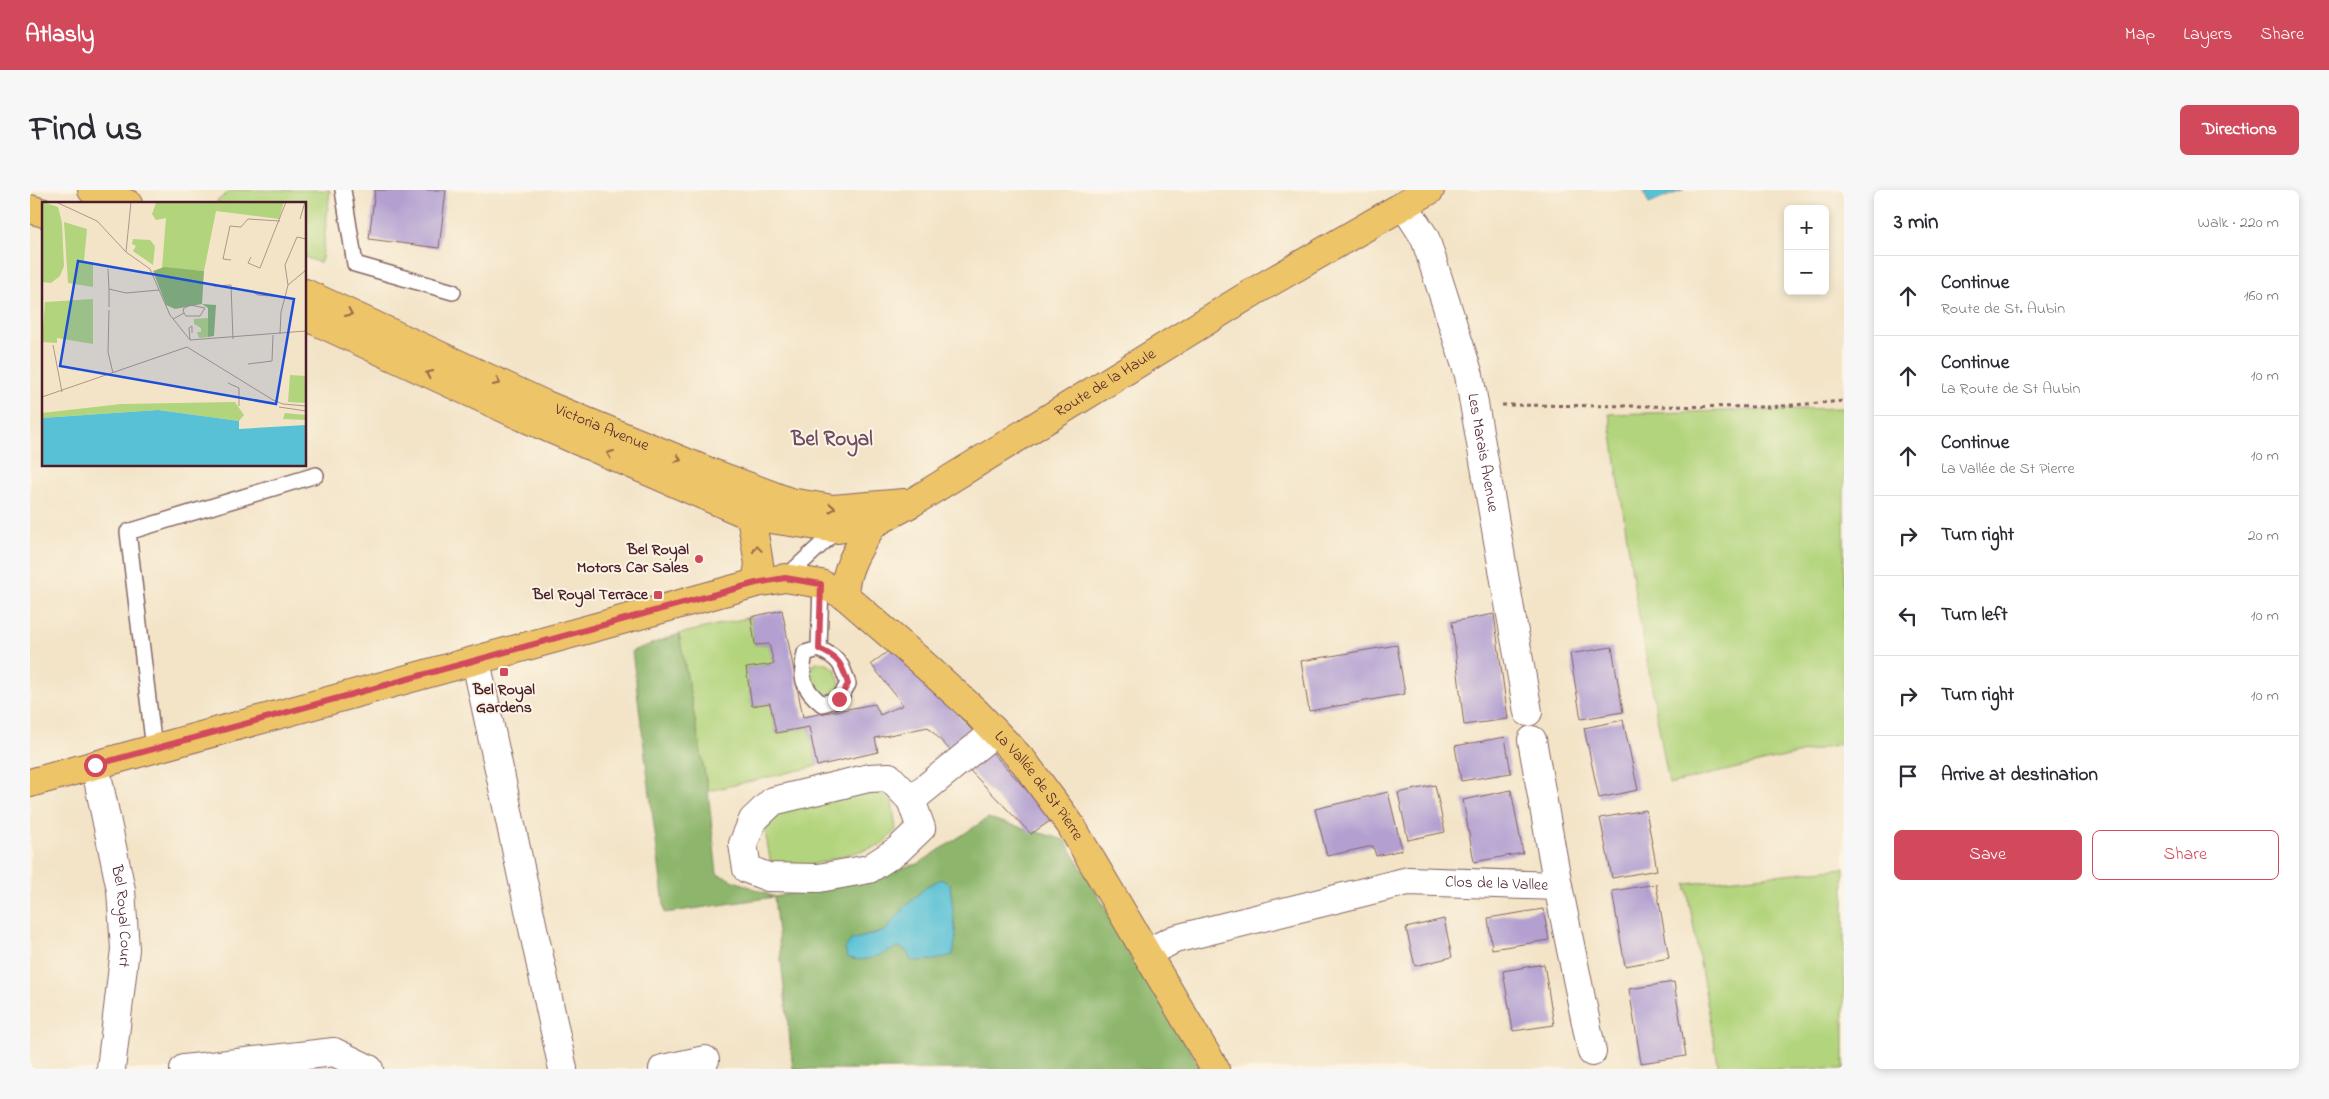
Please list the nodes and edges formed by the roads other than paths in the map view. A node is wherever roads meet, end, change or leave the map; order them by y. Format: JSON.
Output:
{"nodes":[{"id":1,"x":92,"y":190,"type":"edge"},
{"id":2,"x":343,"y":190,"type":"edge"},
{"id":3,"x":1430,"y":190,"type":"edge"},
{"id":4,"x":123,"y":202,"type":"edge"},
{"id":5,"x":1404,"y":205,"type":"junction"},
{"id":6,"x":453,"y":292,"type":"dead end"},
{"id":7,"x":306,"y":293,"type":"edge"},
{"id":8,"x":306,"y":316,"type":"edge"},
{"id":9,"x":316,"y":475,"type":"dead end"},
{"id":10,"x":913,"y":502,"type":"junction"},
{"id":11,"x":751,"y":516,"type":"junction"},
{"id":12,"x":873,"y":524,"type":"junction"},
{"id":13,"x":838,"y":529,"type":"junction"},
{"id":14,"x":785,"y":578,"type":"junction"},
{"id":15,"x":756,"y":583,"type":"junction"},
{"id":16,"x":832,"y":589,"type":"junction"},
{"id":17,"x":819,"y":649,"type":"dead end"},
{"id":18,"x":476,"y":660,"type":"junction"},
{"id":19,"x":1528,"y":712,"type":"dead end"},
{"id":20,"x":995,"y":732,"type":"junction"},
{"id":21,"x":1532,"y":740,"type":"dead end"},
{"id":22,"x":154,"y":749,"type":"junction"},
{"id":23,"x":95,"y":765,"type":"junction"},
{"id":24,"x":30,"y":783,"type":"edge"},
{"id":25,"x":911,"y":800,"type":"junction"},
{"id":26,"x":1558,"y":886,"type":"junction"},
{"id":27,"x":1146,"y":953,"type":"junction"},
{"id":28,"x":1592,"y":1052,"type":"dead end"},
{"id":29,"x":705,"y":1060,"type":"dead end"},
{"id":30,"x":110,"y":1069,"type":"edge"},
{"id":31,"x":184,"y":1069,"type":"edge"},
{"id":32,"x":369,"y":1069,"type":"edge"},
{"id":33,"x":563,"y":1069,"type":"edge"},
{"id":34,"x":663,"y":1069,"type":"edge"},
{"id":35,"x":1215,"y":1069,"type":"edge"}],
"edges":[{"from":1,"to":4,"type":"main road"},
{"from":2,"to":6,"type":"lane"},
{"from":3,"to":5,"type":"main road","name":"Route de la Haule"},
{"from":5,"to":10,"type":"main road","name":"Route de la Haule"},
{"from":5,"to":19,"type":"street","name":"Les Marais Avenue"},
{"from":7,"to":10,"type":"main road","name":"Victoria Avenue","one_way":true},
{"from":11,"to":8,"type":"main road","name":"Victoria Avenue","one_way":true},
{"from":9,"to":22,"type":"lane"},
{"from":10,"to":12,"type":"main road","name":"Route de la Haule"},
{"from":11,"to":13,"type":"main road","name":"Victoria Avenue"},
{"from":15,"to":11,"type":"main road","one_way":true},
{"from":12,"to":13,"type":"main road","name":"Route de la Haule"},
{"from":12,"to":16,"type":"main road"},
{"from":13,"to":14,"type":"lane"},
{"from":14,"to":15,"type":"main road"},
{"from":14,"to":16,"type":"main road"},
{"from":15,"to":18,"type":"main road"},
{"from":16,"to":17,"type":"lane"},
{"from":16,"to":20,"type":"main road","name":"La Vallée de St Pierre"},
{"from":18,"to":22,"type":"main road"},
{"from":18,"to":33,"type":"street"},
{"from":20,"to":25,"type":"street"},
{"from":20,"to":27,"type":"main road","name":"La Vallée de St Pierre"},
{"from":21,"to":26,"type":"street"},
{"from":22,"to":23,"type":"main road"},
{"from":23,"to":24,"type":"main road"},
{"from":23,"to":30,"type":"street","name":"Bel Royal Court"},
{"from":25,"to":25,"type":"street"},
{"from":26,"to":27,"type":"street","name":"Clos de la Vallee"},
{"from":26,"to":28,"type":"street","name":"Clos de la Vallee"},
{"from":27,"to":35,"type":"main road","name":"La Vallée de St Pierre"},
{"from":29,"to":34,"type":"street"},
{"from":31,"to":32,"type":"street"}]}
